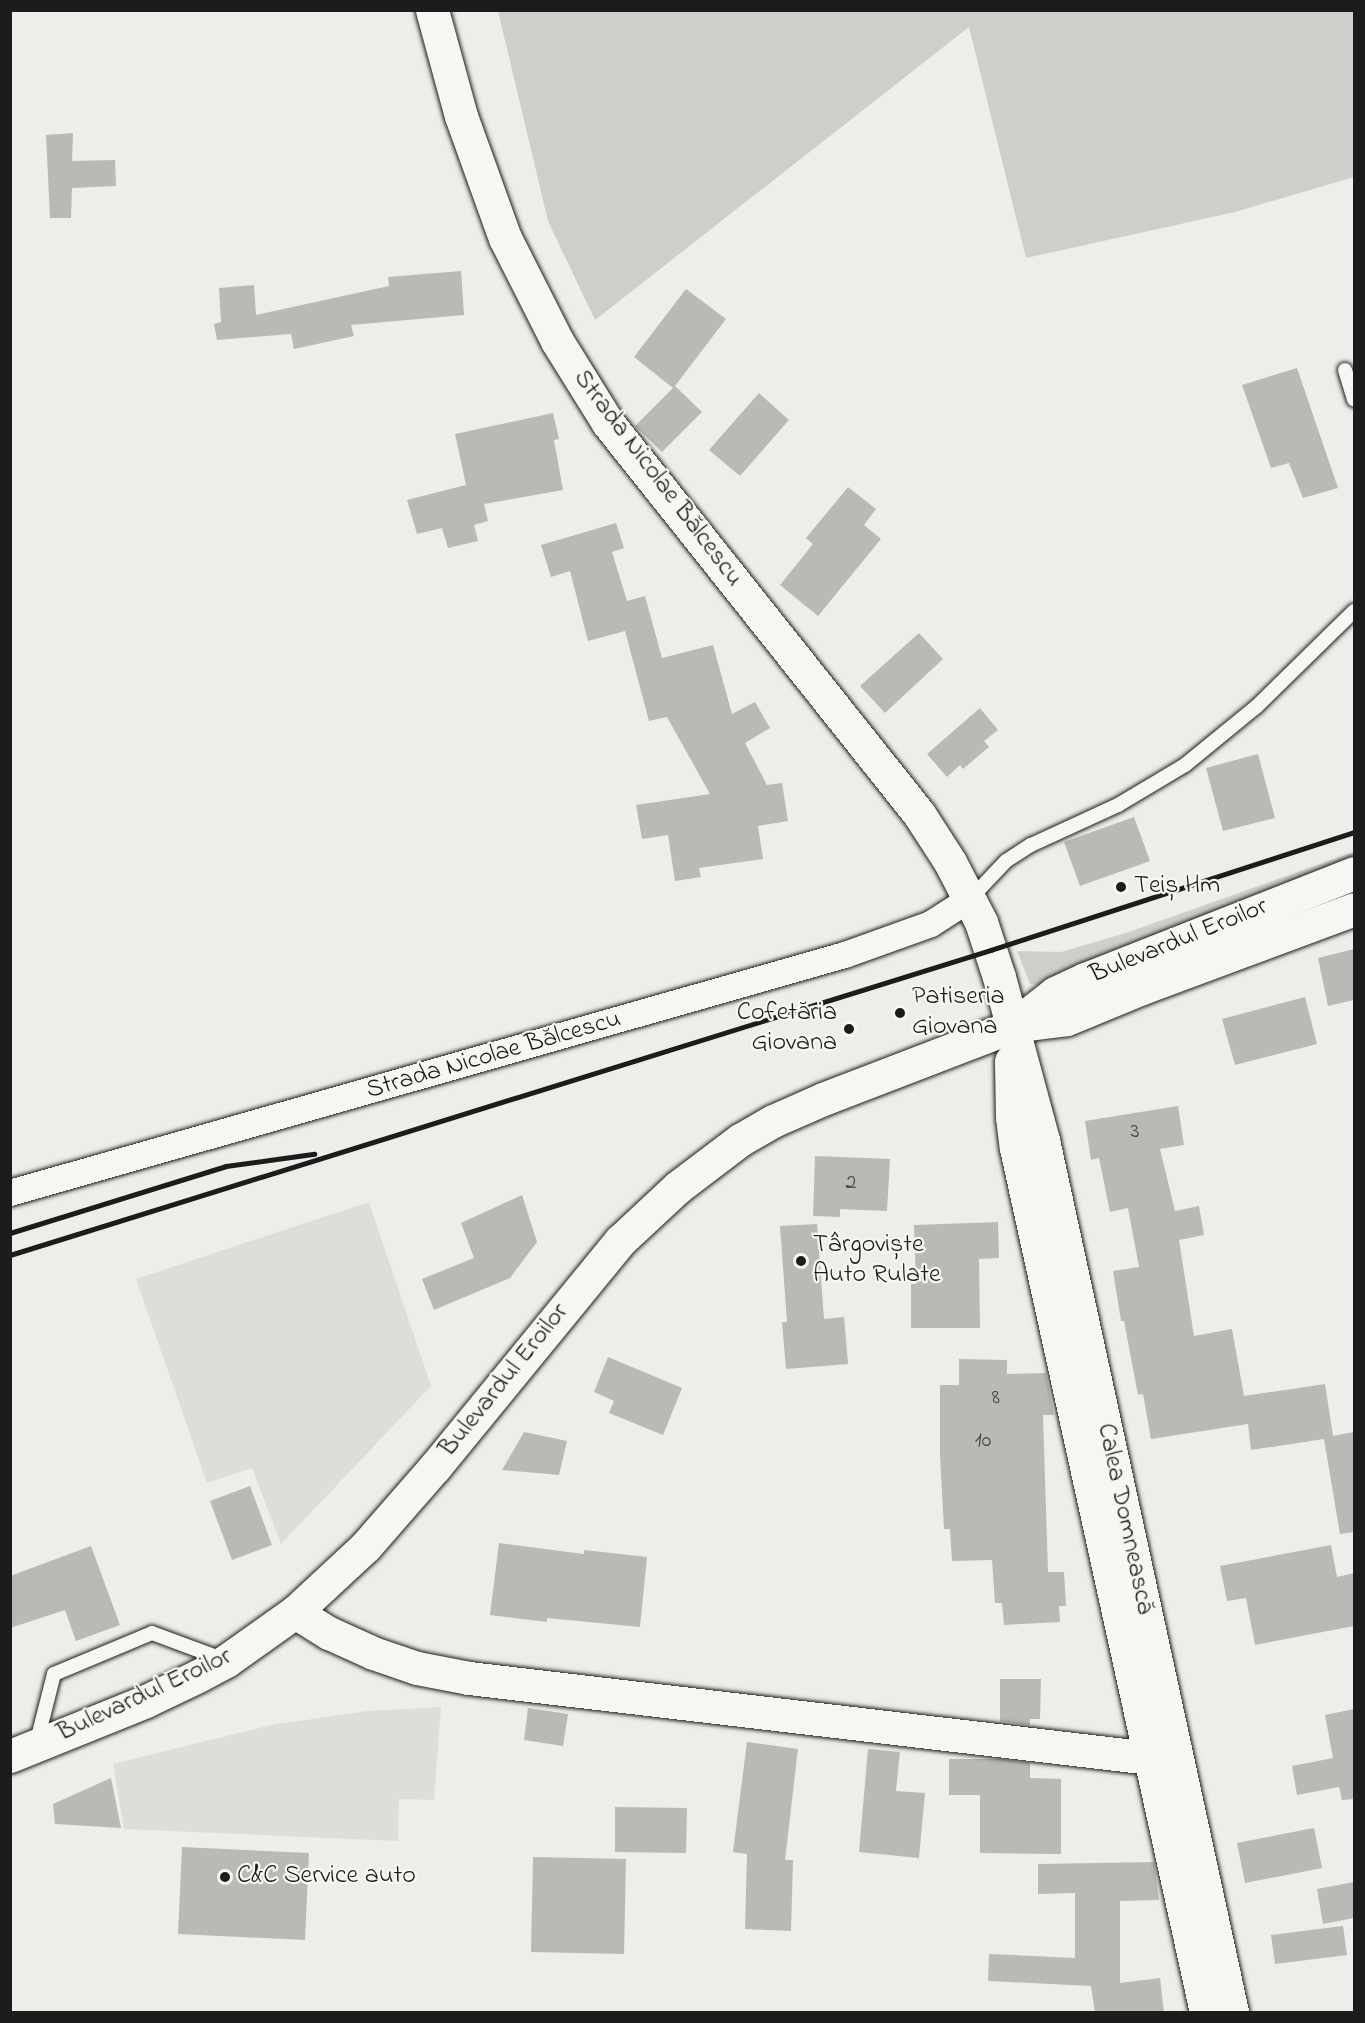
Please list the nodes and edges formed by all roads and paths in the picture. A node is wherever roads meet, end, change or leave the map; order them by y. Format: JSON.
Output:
{"nodes":[{"id":1,"x":432,"y":10,"type":"edge"},
{"id":2,"x":1345,"y":370,"type":"dead end"},
{"id":3,"x":1354,"y":400,"type":"edge"},
{"id":4,"x":1354,"y":611,"type":"edge"},
{"id":5,"x":1354,"y":873,"type":"edge"},
{"id":6,"x":970,"y":899,"type":"junction"},
{"id":7,"x":1354,"y":909,"type":"edge"},
{"id":8,"x":1013,"y":1026,"type":"junction"},
{"id":9,"x":10,"y":1193,"type":"edge"},
{"id":10,"x":295,"y":1612,"type":"junction"},
{"id":11,"x":226,"y":1661,"type":"junction"},
{"id":12,"x":23,"y":1751,"type":"edge"},
{"id":13,"x":1163,"y":1759,"type":"junction"},
{"id":14,"x":1206,"y":2013,"type":"edge"},
{"id":15,"x":1232,"y":2013,"type":"edge"}],
"edges":[{"from":1,"to":6,"type":"main road","name":"Strada Nicolae Bălcescu"},
{"from":2,"to":3,"type":"lane"},
{"from":4,"to":6,"type":"lane"},
{"from":5,"to":8,"type":"main road","name":"Bulevardul Eroilor"},
{"from":6,"to":8,"type":"main road","name":"Strada Nicolae Bălcescu"},
{"from":6,"to":9,"type":"street","name":"Strada Nicolae Bălcescu"},
{"from":7,"to":8,"type":"main road","name":"Bulevardul Eroilor"},
{"from":8,"to":10,"type":"main road","name":"Bulevardul Eroilor"},
{"from":8,"to":13,"type":"main road","name":"Calea Domnească"},
{"from":8,"to":13,"type":"main road","name":"Calea Domnească"},
{"from":10,"to":11,"type":"main road","name":"Bulevardul Eroilor"},
{"from":10,"to":13,"type":"main road"},
{"from":11,"to":12,"type":"main road","name":"Bulevardul Eroilor"},
{"from":11,"to":12,"type":"lane"},
{"from":13,"to":14,"type":"main road","name":"Calea Domnească"},
{"from":13,"to":15,"type":"main road","name":"Calea Domnească"}]}
